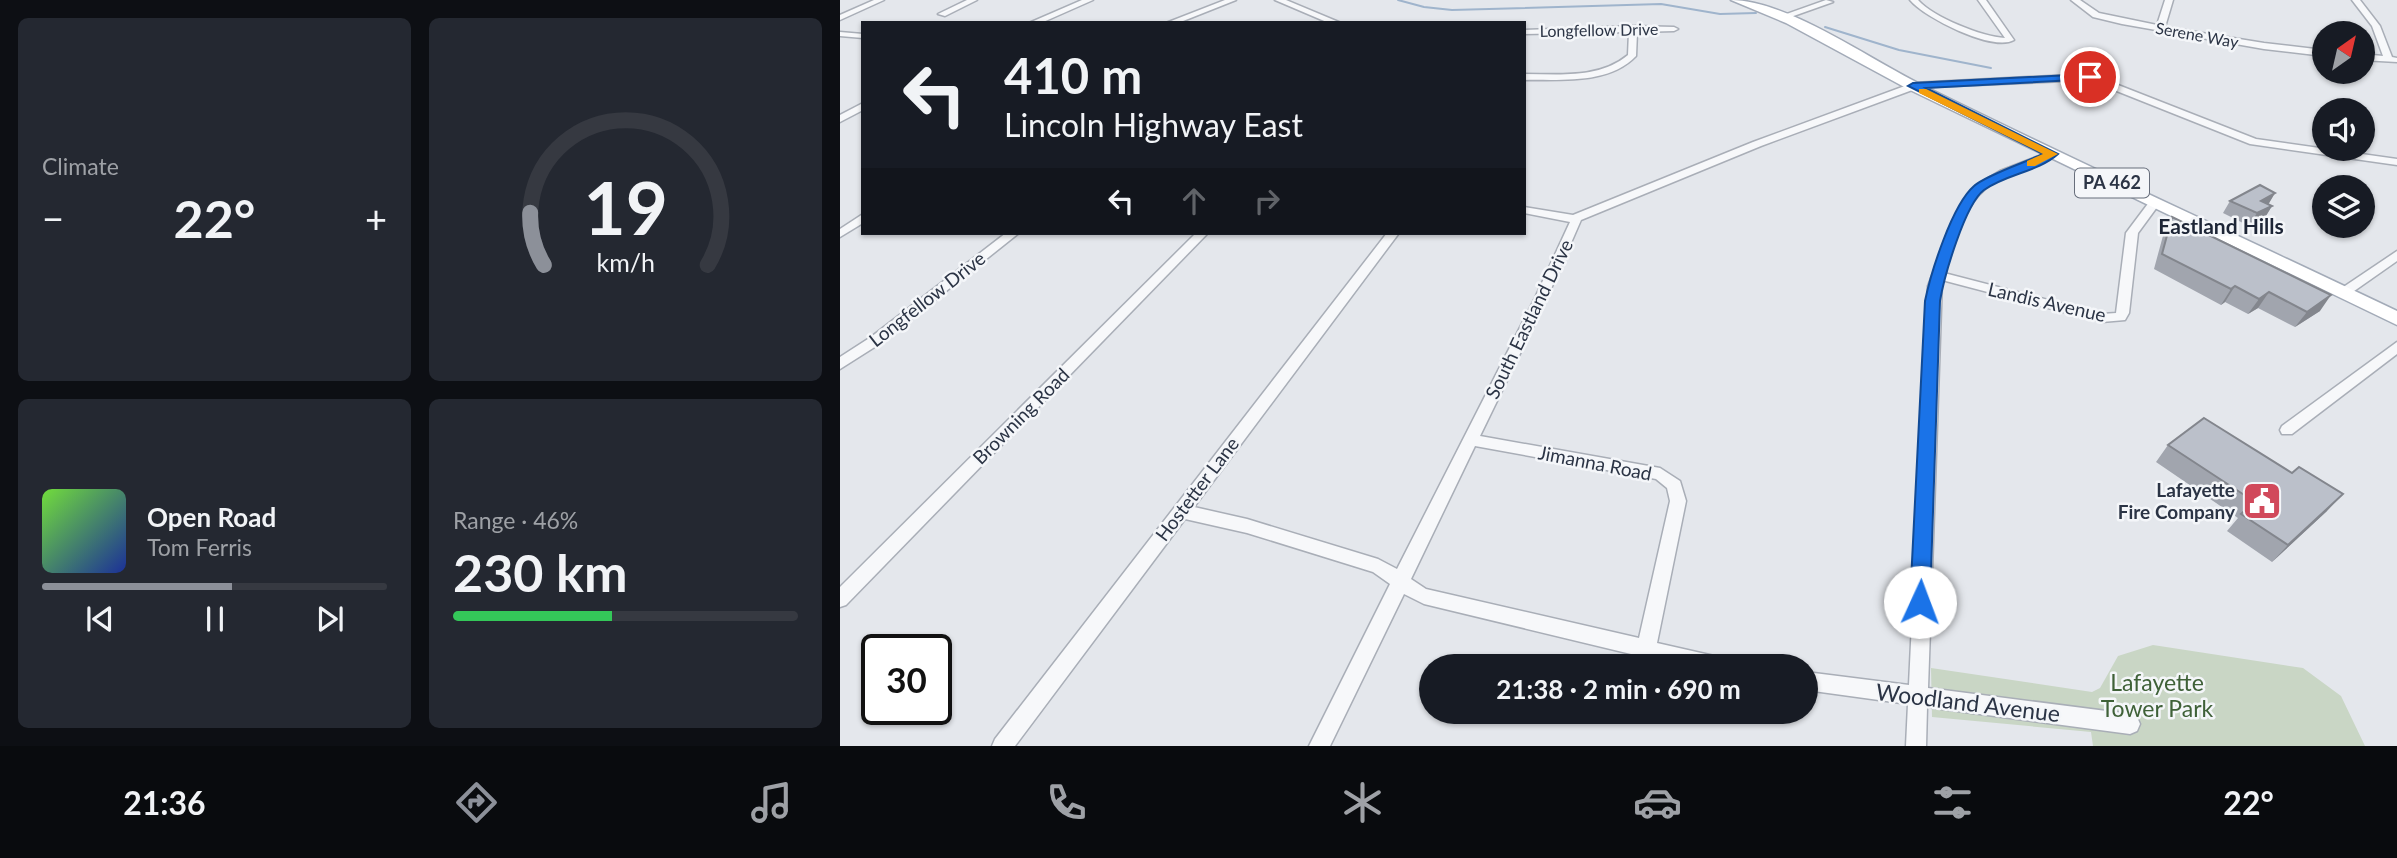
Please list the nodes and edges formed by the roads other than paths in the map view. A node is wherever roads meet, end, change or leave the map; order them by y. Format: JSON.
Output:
{"nodes":[{"id":1,"x":880,"y":0,"type":"edge"},
{"id":2,"x":973,"y":0,"type":"edge"},
{"id":3,"x":1089,"y":0,"type":"edge"},
{"id":4,"x":1232,"y":0,"type":"edge"},
{"id":5,"x":1279,"y":0,"type":"edge"},
{"id":6,"x":1737,"y":0,"type":"edge"},
{"id":7,"x":1914,"y":0,"type":"edge"},
{"id":8,"x":1982,"y":0,"type":"edge"},
{"id":9,"x":2075,"y":0,"type":"edge"},
{"id":10,"x":2169,"y":0,"type":"edge"},
{"id":11,"x":2356,"y":0,"type":"edge"},
{"id":12,"x":1830,"y":1,"type":"edge"},
{"id":13,"x":942,"y":14,"type":"dead end"},
{"id":14,"x":840,"y":18,"type":"edge"},
{"id":15,"x":1786,"y":19,"type":"junction"},
{"id":16,"x":1038,"y":21,"type":"edge"},
{"id":17,"x":1175,"y":21,"type":"edge"},
{"id":18,"x":1333,"y":21,"type":"edge"},
{"id":19,"x":1633,"y":28,"type":"junction"},
{"id":20,"x":1674,"y":29,"type":"dead end"},
{"id":21,"x":2160,"y":29,"type":"junction"},
{"id":22,"x":1526,"y":32,"type":"edge"},
{"id":23,"x":841,"y":34,"type":"edge"},
{"id":24,"x":861,"y":36,"type":"edge"},
{"id":25,"x":2312,"y":52,"type":"edge"},
{"id":26,"x":2375,"y":58,"type":"edge"},
{"id":27,"x":2393,"y":60,"type":"edge"},
{"id":28,"x":1526,"y":77,"type":"edge"},
{"id":29,"x":1913,"y":86,"type":"junction"},
{"id":30,"x":861,"y":107,"type":"edge"},
{"id":31,"x":840,"y":119,"type":"edge"},
{"id":32,"x":2052,"y":154,"type":"junction"},
{"id":33,"x":2396,"y":163,"type":"edge"},
{"id":34,"x":2154,"y":203,"type":"junction"},
{"id":35,"x":1526,"y":211,"type":"edge"},
{"id":36,"x":861,"y":219,"type":"edge"},
{"id":37,"x":1574,"y":219,"type":"junction"},
{"id":38,"x":840,"y":234,"type":"edge"},
{"id":39,"x":1010,"y":235,"type":"edge"},
{"id":40,"x":1200,"y":235,"type":"edge"},
{"id":41,"x":1391,"y":235,"type":"edge"},
{"id":42,"x":2397,"y":255,"type":"edge"},
{"id":43,"x":1937,"y":275,"type":"junction"},
{"id":44,"x":2343,"y":293,"type":"junction"},
{"id":45,"x":2397,"y":319,"type":"edge"},
{"id":46,"x":2397,"y":348,"type":"edge"},
{"id":47,"x":840,"y":364,"type":"edge"},
{"id":48,"x":2287,"y":430,"type":"dead end"},
{"id":49,"x":1472,"y":440,"type":"junction"},
{"id":50,"x":1181,"y":511,"type":"junction"},
{"id":51,"x":1402,"y":580,"type":"junction"},
{"id":52,"x":840,"y":599,"type":"edge"},
{"id":53,"x":1646,"y":649,"type":"junction"},
{"id":54,"x":1667,"y":654,"type":"edge"},
{"id":55,"x":1818,"y":683,"type":"edge"},
{"id":56,"x":1917,"y":698,"type":"junction"},
{"id":57,"x":2130,"y":724,"type":"dead end"},
{"id":58,"x":1002,"y":746,"type":"edge"},
{"id":59,"x":1319,"y":746,"type":"edge"},
{"id":60,"x":1916,"y":746,"type":"edge"}],
"edges":[{"from":1,"to":14,"type":"street"},
{"from":2,"to":13,"type":"street"},
{"from":3,"to":16,"type":"street"},
{"from":4,"to":17,"type":"street"},
{"from":5,"to":18,"type":"street"},
{"from":6,"to":15,"type":"main road","number":"PA 462"},
{"from":7,"to":8,"type":"street"},
{"from":9,"to":21,"type":"street","name":"Serene Way"},
{"from":10,"to":21,"type":"street"},
{"from":11,"to":27,"type":"street"},
{"from":12,"to":15,"type":"street"},
{"from":15,"to":29,"type":"main road","number":"PA 462"},
{"from":19,"to":20,"type":"street","name":"Longfellow Drive"},
{"from":19,"to":22,"type":"street","name":"Longfellow Drive"},
{"from":19,"to":28,"type":"street"},
{"from":21,"to":25,"type":"street","name":"Serene Way"},
{"from":23,"to":24,"type":"street"},
{"from":26,"to":27,"type":"street"},
{"from":29,"to":32,"type":"main road","number":"PA 462"},
{"from":29,"to":33,"type":"street","name":"South Eastland Drive"},
{"from":29,"to":37,"type":"street","name":"South Eastland Drive"},
{"from":30,"to":31,"type":"street"},
{"from":32,"to":34,"type":"main road","number":"PA 462"},
{"from":32,"to":43,"type":"street"},
{"from":34,"to":43,"type":"street","name":"Landis Avenue"},
{"from":34,"to":44,"type":"main road","number":"PA 462"},
{"from":35,"to":37,"type":"street"},
{"from":36,"to":38,"type":"street"},
{"from":37,"to":49,"type":"street","name":"South Eastland Drive"},
{"from":39,"to":47,"type":"street","name":"Longfellow Drive"},
{"from":40,"to":52,"type":"street","name":"Browning Road"},
{"from":41,"to":50,"type":"street","name":"Hostetter Lane"},
{"from":42,"to":44,"type":"street"},
{"from":43,"to":56,"type":"street"},
{"from":44,"to":45,"type":"main road","number":"PA 462"},
{"from":46,"to":48,"type":"street"},
{"from":49,"to":51,"type":"street","name":"South Eastland Drive"},
{"from":49,"to":53,"type":"street","name":"Jimanna Road"},
{"from":50,"to":51,"type":"street"},
{"from":50,"to":58,"type":"street","name":"Hostetter Lane"},
{"from":51,"to":53,"type":"street"},
{"from":51,"to":59,"type":"street","name":"South Eastland Drive"},
{"from":53,"to":54,"type":"street"},
{"from":55,"to":56,"type":"street","name":"Woodland Avenue"},
{"from":56,"to":57,"type":"street","name":"Woodland Avenue"},
{"from":56,"to":60,"type":"street"}]}
